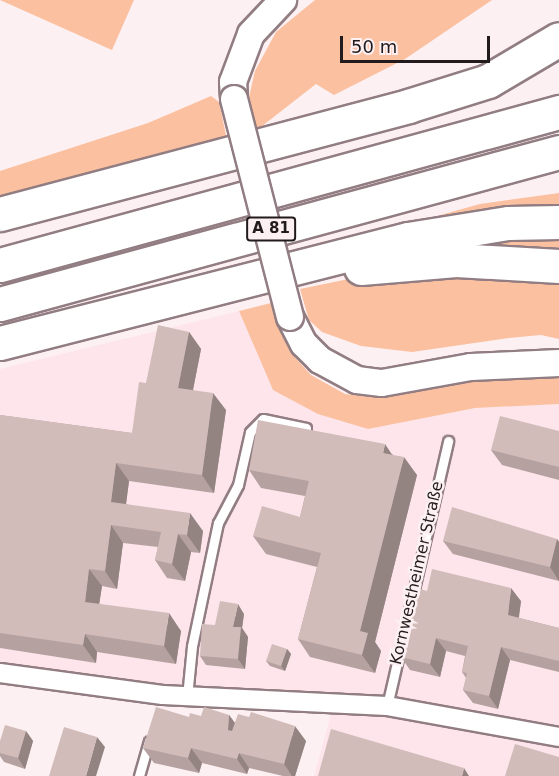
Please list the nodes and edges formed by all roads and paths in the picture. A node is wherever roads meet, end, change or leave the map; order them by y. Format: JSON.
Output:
{"nodes":[{"id":1,"x":283,"y":0,"type":"edge"},
{"id":2,"x":559,"y":39,"type":"edge"},
{"id":3,"x":559,"y":103,"type":"edge"},
{"id":4,"x":559,"y":111,"type":"edge"},
{"id":5,"x":509,"y":125,"type":"junction"},
{"id":6,"x":559,"y":152,"type":"edge"},
{"id":7,"x":0,"y":214,"type":"edge"},
{"id":8,"x":559,"y":222,"type":"edge"},
{"id":9,"x":0,"y":265,"type":"edge"},
{"id":10,"x":559,"y":266,"type":"edge"},
{"id":11,"x":290,"y":269,"type":"junction"},
{"id":12,"x":0,"y":303,"type":"edge"},
{"id":13,"x":0,"y":343,"type":"edge"},
{"id":14,"x":559,"y":363,"type":"edge"},
{"id":15,"x":306,"y":428,"type":"edge"},
{"id":16,"x":448,"y":441,"type":"dead end"},
{"id":17,"x":0,"y":673,"type":"edge"},
{"id":18,"x":188,"y":697,"type":"junction"},
{"id":19,"x":387,"y":706,"type":"junction"},
{"id":20,"x":154,"y":725,"type":"edge"},
{"id":21,"x":559,"y":737,"type":"edge"},
{"id":22,"x":139,"y":776,"type":"edge"}],
"edges":[{"from":1,"to":14,"type":"street","bridge":true},
{"from":2,"to":7,"type":"highway"},
{"from":3,"to":5,"type":"highway"},
{"from":4,"to":5,"type":"highway","number":"A 81"},
{"from":5,"to":9,"type":"highway","number":"A 81"},
{"from":6,"to":12,"type":"highway","number":"A 81"},
{"from":8,"to":11,"type":"highway"},
{"from":10,"to":11,"type":"highway"},
{"from":11,"to":13,"type":"highway"},
{"from":15,"to":18,"type":"lane"},
{"from":16,"to":19,"type":"lane","name":"Kornwestheimer Straße"},
{"from":17,"to":18,"type":"street"},
{"from":18,"to":19,"type":"street"},
{"from":19,"to":21,"type":"street"},
{"from":20,"to":22,"type":"lane"}]}
